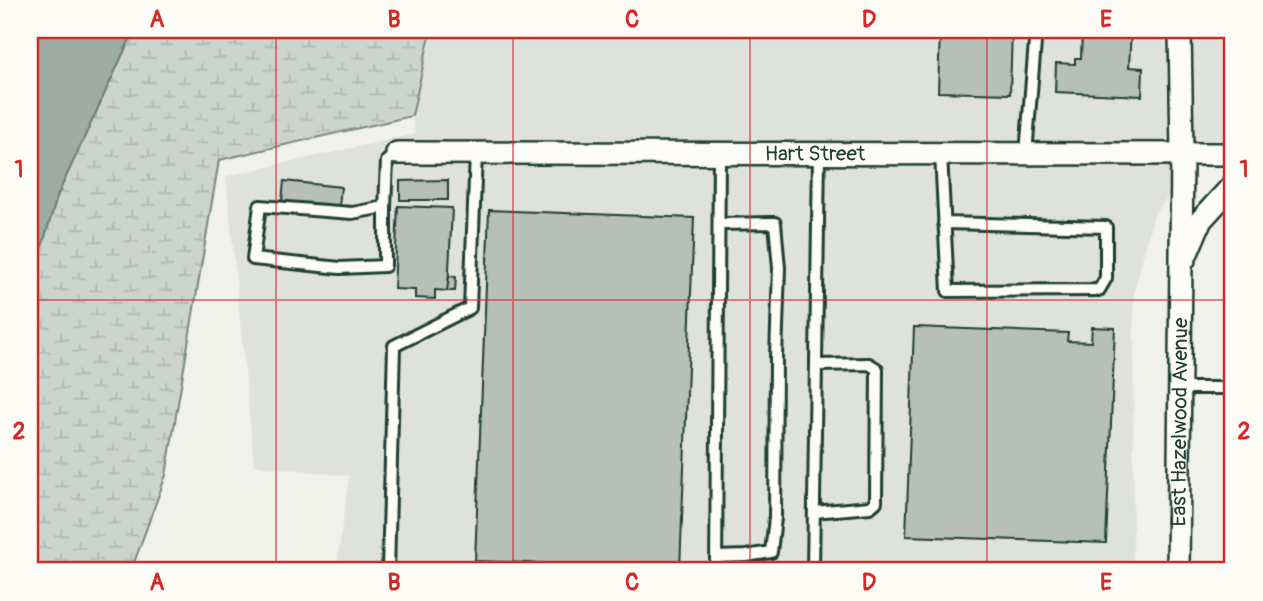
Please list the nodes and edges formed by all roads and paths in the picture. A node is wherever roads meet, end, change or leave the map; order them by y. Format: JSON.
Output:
{"nodes":[{"id":1,"x":1036,"y":30,"type":"edge"},
{"id":2,"x":1180,"y":30,"type":"edge"},
{"id":3,"x":397,"y":153,"type":"joint"},
{"id":4,"x":476,"y":153,"type":"junction"},
{"id":5,"x":719,"y":154,"type":"junction"},
{"id":6,"x":819,"y":154,"type":"junction"},
{"id":7,"x":941,"y":154,"type":"junction"},
{"id":8,"x":1026,"y":154,"type":"junction"},
{"id":9,"x":1233,"y":154,"type":"edge"},
{"id":10,"x":1182,"y":155,"type":"junction"},
{"id":11,"x":1233,"y":185,"type":"edge"},
{"id":12,"x":384,"y":207,"type":"junction"},
{"id":13,"x":944,"y":223,"type":"junction"},
{"id":14,"x":719,"y":224,"type":"junction"},
{"id":15,"x":1180,"y":272,"type":"junction"},
{"id":16,"x":816,"y":365,"type":"junction"},
{"id":17,"x":1179,"y":388,"type":"junction"},
{"id":18,"x":1233,"y":388,"type":"edge"},
{"id":19,"x":814,"y":512,"type":"junction"},
{"id":20,"x":716,"y":557,"type":"junction"},
{"id":21,"x":388,"y":571,"type":"edge"},
{"id":22,"x":716,"y":571,"type":"edge"},
{"id":23,"x":813,"y":571,"type":"edge"},
{"id":24,"x":1178,"y":571,"type":"edge"}],
"edges":[{"from":1,"to":8,"type":"lane"},
{"from":2,"to":10,"type":"street","name":"East Hazelwood Avenue"},
{"from":3,"to":4,"type":"street","name":"Hart Street"},
{"from":3,"to":12,"type":"lane"},
{"from":4,"to":5,"type":"street","name":"Hart Street"},
{"from":4,"to":21,"type":"lane"},
{"from":5,"to":6,"type":"street","name":"Hart Street"},
{"from":5,"to":14,"type":"lane"},
{"from":6,"to":7,"type":"street","name":"Hart Street"},
{"from":6,"to":16,"type":"lane"},
{"from":7,"to":8,"type":"street","name":"Hart Street"},
{"from":7,"to":13,"type":"lane"},
{"from":8,"to":10,"type":"street","name":"Hart Street"},
{"from":9,"to":10,"type":"street","name":"Hart Street"},
{"from":10,"to":15,"type":"street","name":"East Hazelwood Avenue"},
{"from":11,"to":15,"type":"street","name":"East Hazelwood Avenue"},
{"from":12,"to":12,"type":"lane"},
{"from":13,"to":13,"type":"lane"},
{"from":14,"to":20,"type":"lane"},
{"from":14,"to":20,"type":"lane"},
{"from":15,"to":17,"type":"street","name":"East Hazelwood Avenue"},
{"from":16,"to":19,"type":"lane"},
{"from":16,"to":19,"type":"lane"},
{"from":17,"to":18,"type":"lane"},
{"from":17,"to":24,"type":"street","name":"East Hazelwood Avenue"},
{"from":19,"to":23,"type":"lane"},
{"from":20,"to":22,"type":"lane"}]}
